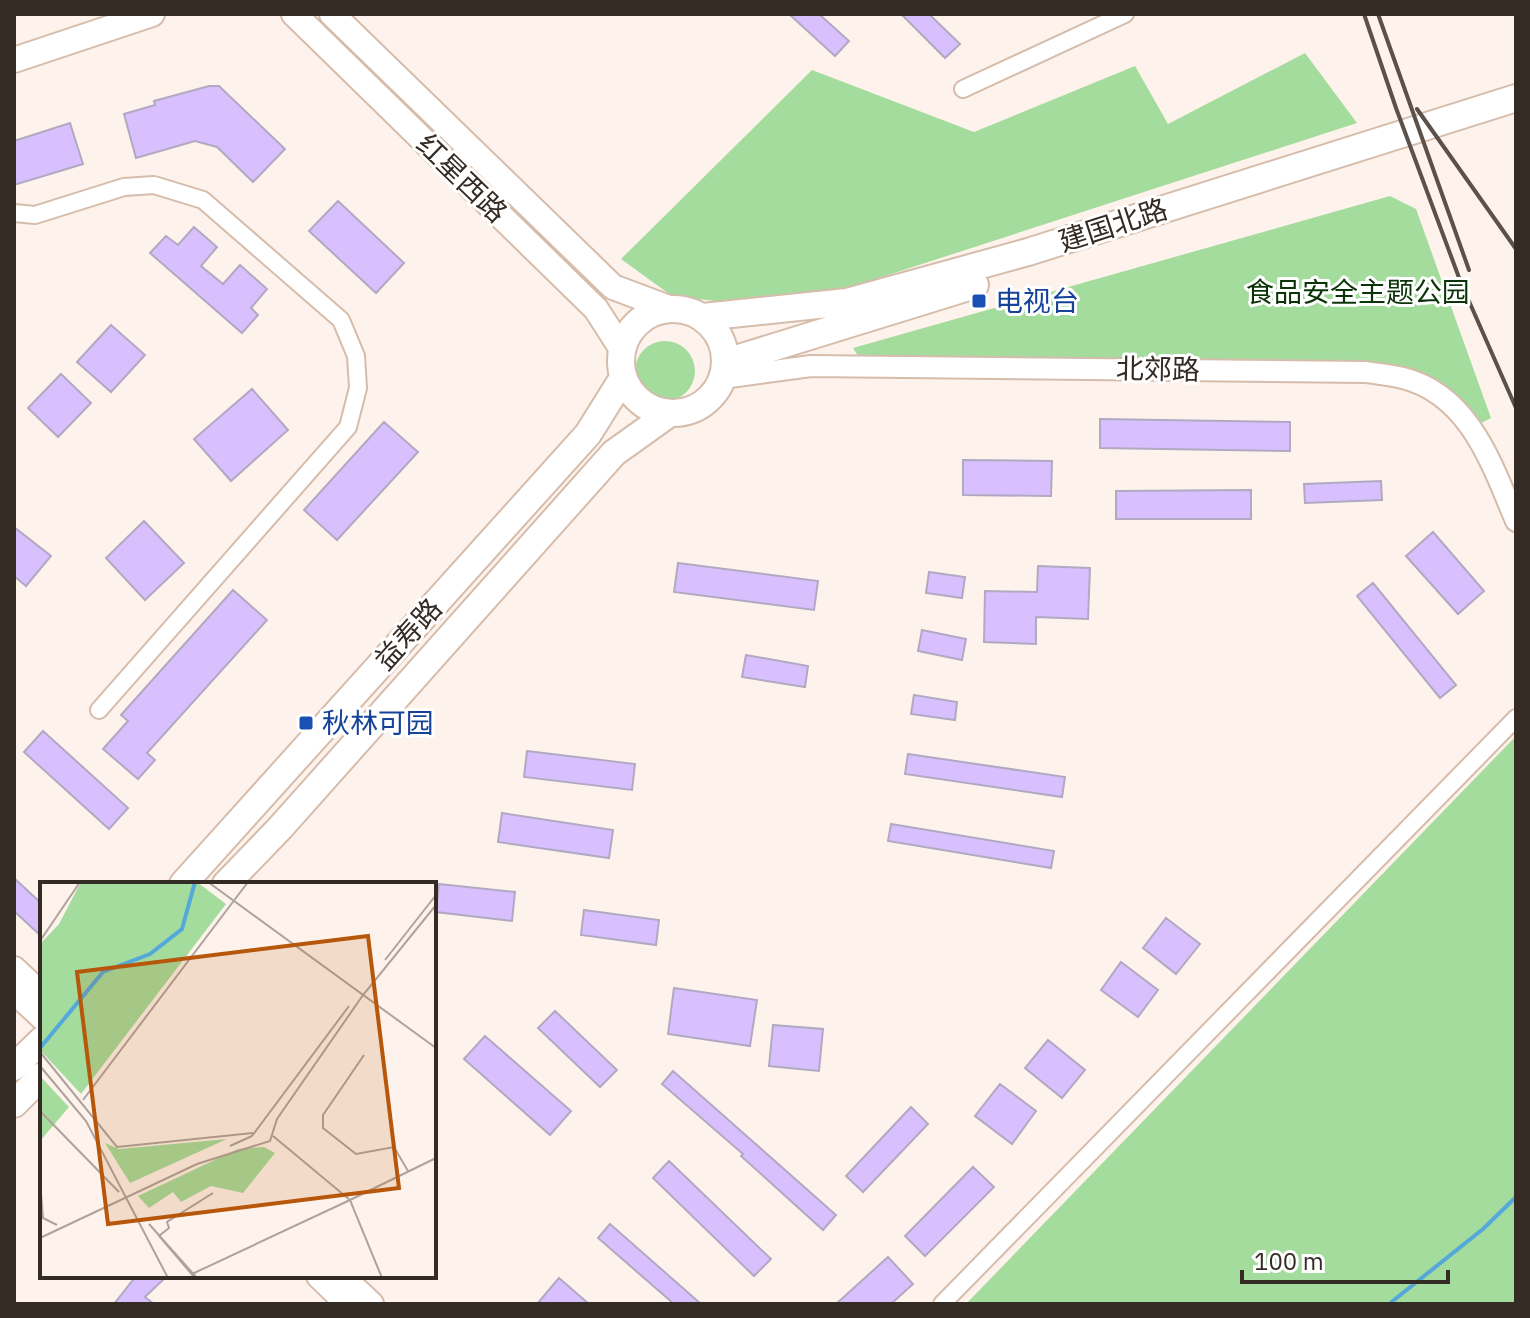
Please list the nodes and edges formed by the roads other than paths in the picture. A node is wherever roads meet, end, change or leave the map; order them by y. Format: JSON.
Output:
{"nodes":[{"id":1,"x":152,"y":14,"type":"edge"},
{"id":2,"x":294,"y":14,"type":"edge"},
{"id":3,"x":332,"y":14,"type":"edge"},
{"id":4,"x":1125,"y":14,"type":"edge"},
{"id":5,"x":14,"y":60,"type":"edge"},
{"id":6,"x":963,"y":89,"type":"dead end"},
{"id":7,"x":1516,"y":98,"type":"edge"},
{"id":8,"x":1516,"y":113,"type":"edge"},
{"id":9,"x":14,"y":213,"type":"edge"},
{"id":10,"x":669,"y":308,"type":"junction"},
{"id":11,"x":703,"y":317,"type":"junction"},
{"id":12,"x":621,"y":348,"type":"junction"},
{"id":13,"x":724,"y":370,"type":"junction"},
{"id":14,"x":623,"y":378,"type":"junction"},
{"id":15,"x":670,"y":413,"type":"junction"},
{"id":16,"x":1516,"y":521,"type":"edge"},
{"id":17,"x":99,"y":710,"type":"dead end"},
{"id":18,"x":1516,"y":718,"type":"edge"},
{"id":19,"x":185,"y":882,"type":"edge"},
{"id":20,"x":228,"y":882,"type":"edge"},
{"id":21,"x":14,"y":969,"type":"edge"},
{"id":22,"x":14,"y":991,"type":"edge"},
{"id":23,"x":40,"y":993,"type":"edge"},
{"id":24,"x":40,"y":1015,"type":"edge"},
{"id":25,"x":40,"y":1042,"type":"edge"},
{"id":26,"x":14,"y":1067,"type":"edge"},
{"id":27,"x":40,"y":1078,"type":"edge"},
{"id":28,"x":14,"y":1104,"type":"edge"},
{"id":29,"x":321,"y":1278,"type":"edge"},
{"id":30,"x":343,"y":1278,"type":"edge"},
{"id":31,"x":348,"y":1304,"type":"edge"},
{"id":32,"x":371,"y":1304,"type":"edge"},
{"id":33,"x":942,"y":1304,"type":"edge"}],
"edges":[{"from":1,"to":5,"type":"main road"},
{"from":2,"to":12,"type":"main road","name":"红星西路"},
{"from":3,"to":10,"type":"main road"},
{"from":4,"to":6,"type":"street"},
{"from":7,"to":11,"type":"main road","name":"建国北路"},
{"from":8,"to":13,"type":"main road","name":"建国北路"},
{"from":9,"to":17,"type":"street"},
{"from":10,"to":11,"type":"main road"},
{"from":10,"to":12,"type":"main road"},
{"from":11,"to":13,"type":"main road"},
{"from":12,"to":14,"type":"main road"},
{"from":13,"to":15,"type":"main road"},
{"from":13,"to":16,"type":"street","name":"北郊路"},
{"from":14,"to":15,"type":"main road"},
{"from":14,"to":19,"type":"main road","name":"益寿路"},
{"from":15,"to":20,"type":"main road","name":"益寿路"},
{"from":18,"to":33,"type":"street"},
{"from":21,"to":23,"type":"main road"},
{"from":22,"to":24,"type":"main road"},
{"from":25,"to":26,"type":"main road"},
{"from":27,"to":28,"type":"main road"},
{"from":29,"to":31,"type":"main road"},
{"from":30,"to":32,"type":"main road"}]}
